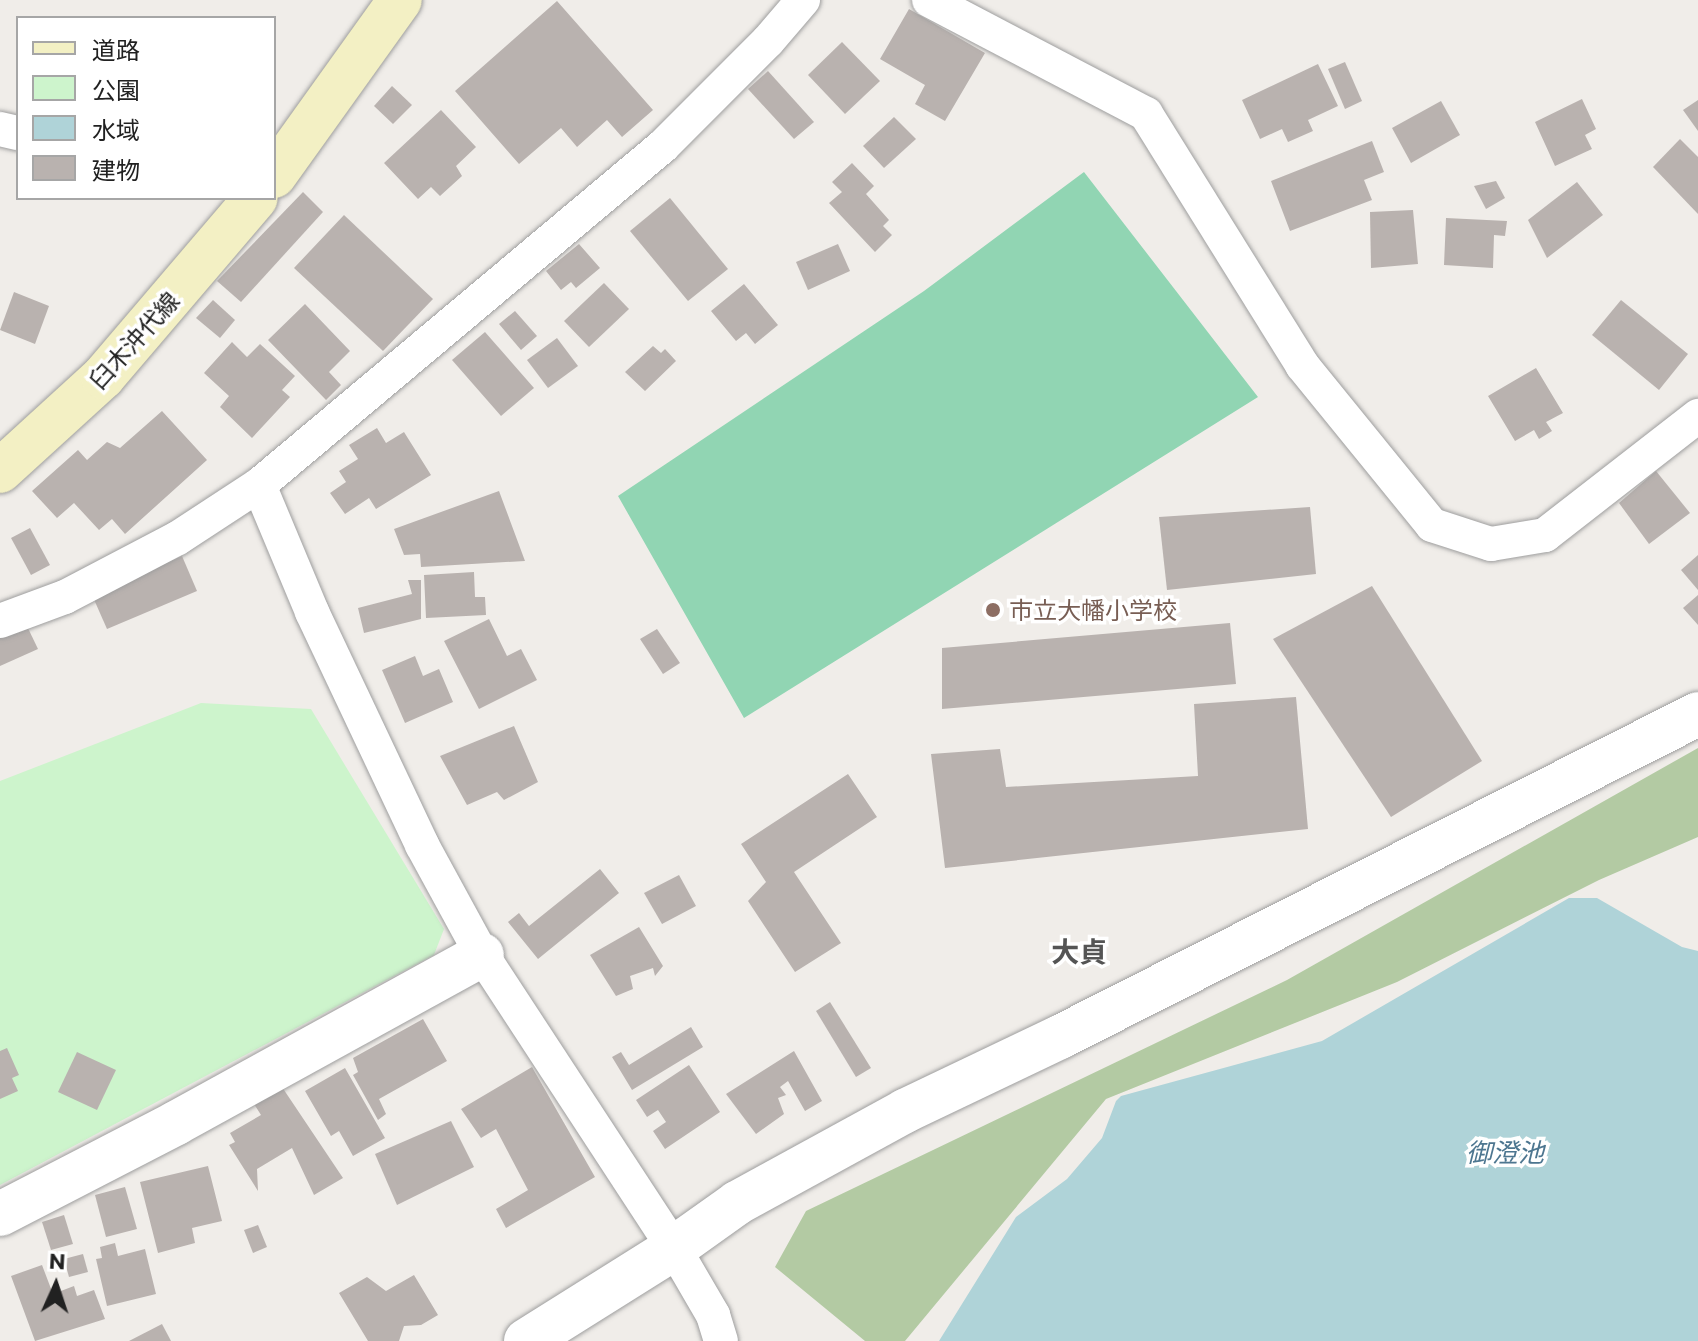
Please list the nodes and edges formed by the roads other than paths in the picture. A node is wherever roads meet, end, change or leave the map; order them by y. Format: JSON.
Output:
{"nodes":[{"id":1,"x":400,"y":0,"type":"edge"},
{"id":2,"x":803,"y":0,"type":"edge"},
{"id":3,"x":929,"y":0,"type":"edge"},
{"id":4,"x":276,"y":173,"type":"edge"},
{"id":5,"x":240,"y":203,"type":"edge"},
{"id":6,"x":1698,"y":416,"type":"edge"},
{"id":7,"x":2,"y":464,"type":"edge"},
{"id":8,"x":259,"y":485,"type":"junction"},
{"id":9,"x":0,"y":621,"type":"edge"},
{"id":10,"x":1698,"y":714,"type":"edge"},
{"id":11,"x":482,"y":955,"type":"junction"},
{"id":12,"x":0,"y":1214,"type":"edge"},
{"id":13,"x":674,"y":1248,"type":"junction"},
{"id":14,"x":526,"y":1341,"type":"edge"},
{"id":15,"x":721,"y":1341,"type":"edge"}],
"edges":[{"from":1,"to":4,"type":"main road"},
{"from":2,"to":8,"type":"street"},
{"from":3,"to":6,"type":"street"},
{"from":5,"to":7,"type":"main road","name":"臼木沖代線"},
{"from":8,"to":9,"type":"street"},
{"from":8,"to":11,"type":"street"},
{"from":10,"to":13,"type":"street"},
{"from":11,"to":12,"type":"street"},
{"from":11,"to":13,"type":"street"},
{"from":13,"to":14,"type":"street"},
{"from":13,"to":15,"type":"street"}]}
